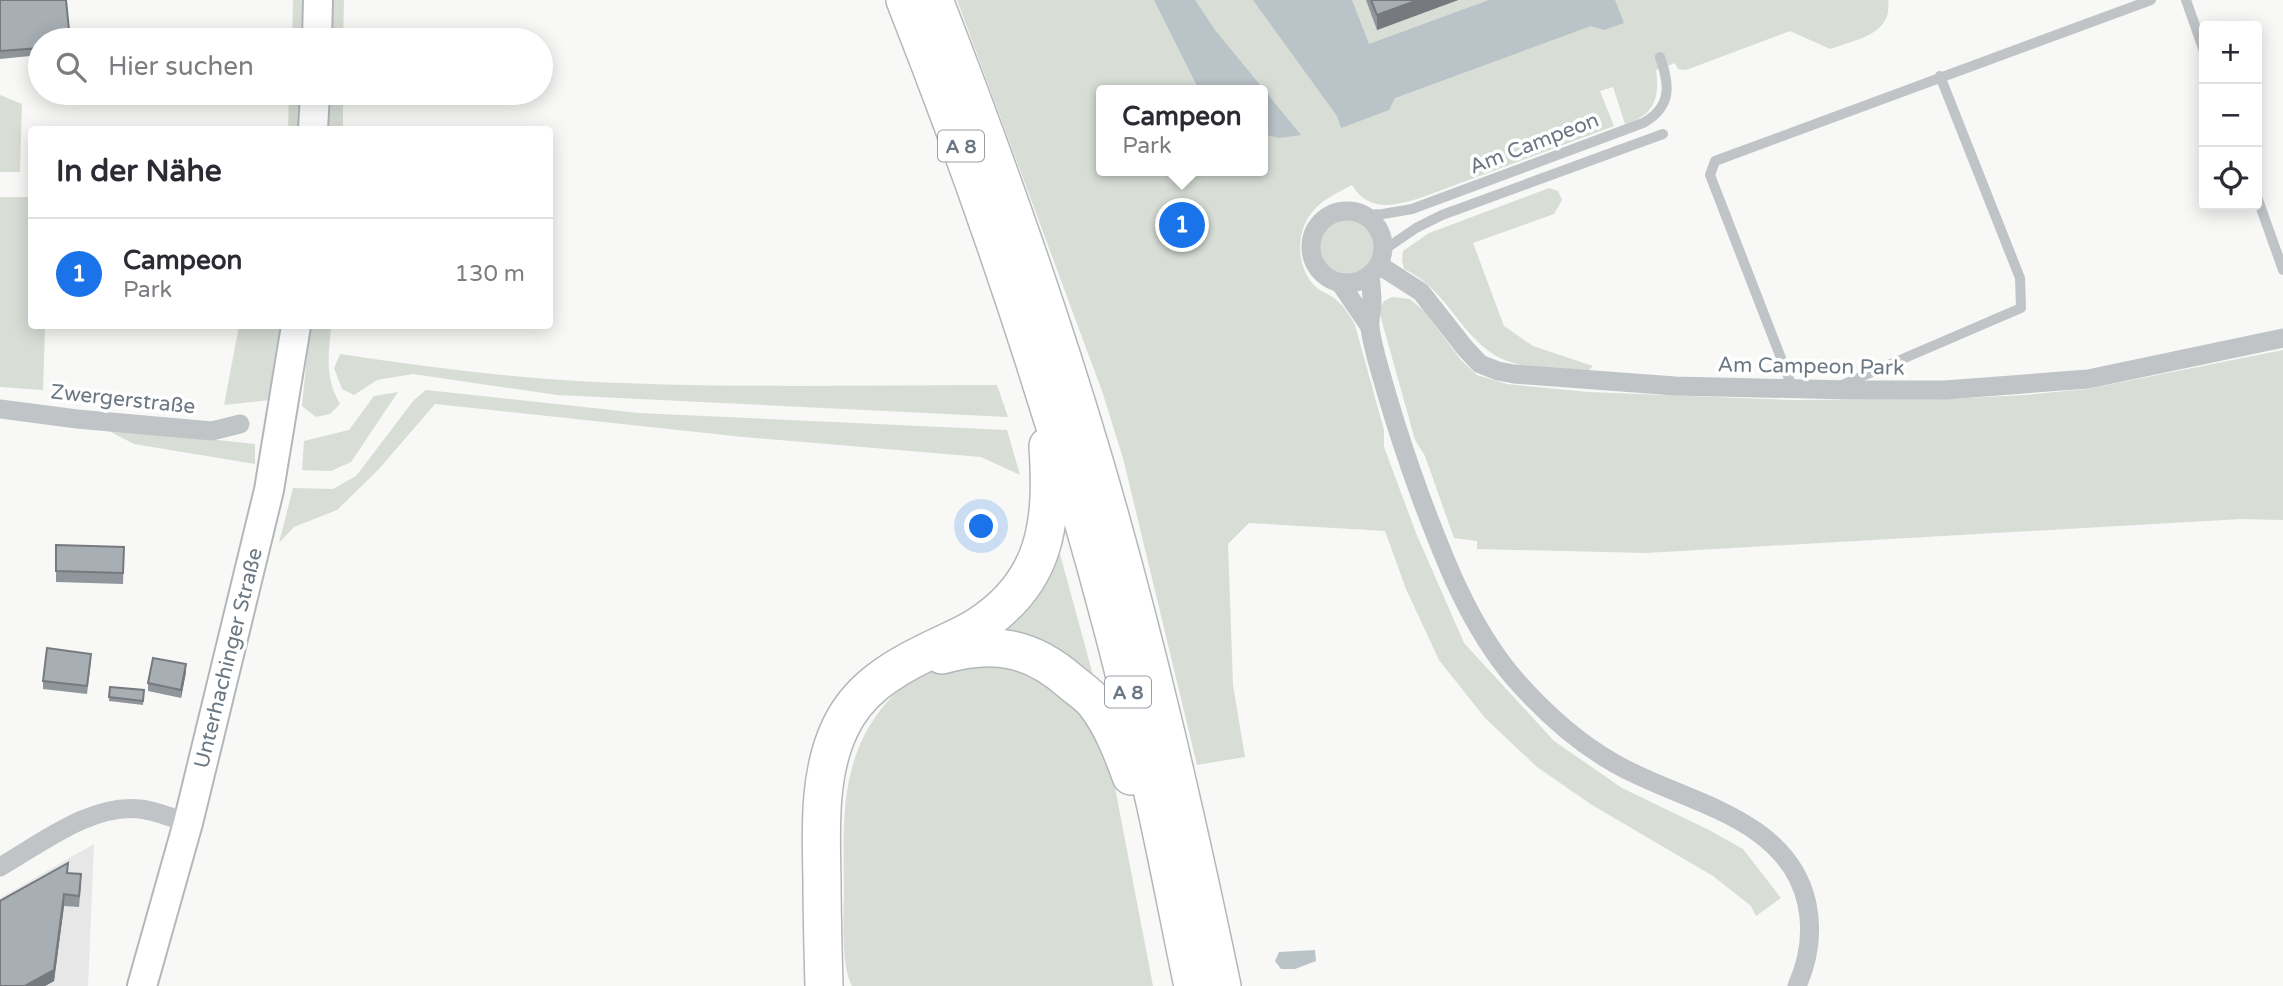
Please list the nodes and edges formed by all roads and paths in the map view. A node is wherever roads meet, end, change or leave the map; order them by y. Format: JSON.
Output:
{"nodes":[{"id":1,"x":318,"y":0,"type":"edge"},
{"id":2,"x":905,"y":0,"type":"edge"},
{"id":3,"x":934,"y":0,"type":"edge"},
{"id":4,"x":2151,"y":0,"type":"edge"},
{"id":5,"x":2186,"y":0,"type":"edge"},
{"id":6,"x":317,"y":28,"type":"edge"},
{"id":7,"x":2199,"y":37,"type":"edge"},
{"id":8,"x":1660,"y":57,"type":"dead end"},
{"id":9,"x":1940,"y":76,"type":"junction"},
{"id":10,"x":314,"y":105,"type":"edge"},
{"id":11,"x":313,"y":126,"type":"edge"},
{"id":12,"x":1663,"y":134,"type":"dead end"},
{"id":13,"x":2262,"y":210,"type":"edge"},
{"id":14,"x":1364,"y":215,"type":"junction"},
{"id":15,"x":1378,"y":263,"type":"junction"},
{"id":16,"x":2283,"y":270,"type":"edge"},
{"id":17,"x":1340,"y":283,"type":"junction"},
{"id":18,"x":1422,"y":292,"type":"junction"},
{"id":19,"x":1372,"y":302,"type":"junction"},
{"id":20,"x":1370,"y":327,"type":"junction"},
{"id":21,"x":296,"y":329,"type":"edge"},
{"id":22,"x":2283,"y":338,"type":"edge"},
{"id":23,"x":1058,"y":389,"type":"junction"},
{"id":24,"x":1793,"y":389,"type":"junction"},
{"id":25,"x":1832,"y":390,"type":"junction"},
{"id":26,"x":0,"y":409,"type":"edge"},
{"id":27,"x":240,"y":424,"type":"dead end"},
{"id":28,"x":1068,"y":457,"type":"junction"},
{"id":29,"x":893,"y":668,"type":"junction"},
{"id":30,"x":188,"y":823,"type":"junction"},
{"id":31,"x":0,"y":867,"type":"edge"},
{"id":32,"x":1181,"y":930,"type":"junction"},
{"id":33,"x":142,"y":986,"type":"edge"},
{"id":34,"x":824,"y":986,"type":"edge"},
{"id":35,"x":1193,"y":986,"type":"edge"},
{"id":36,"x":1222,"y":986,"type":"edge"},
{"id":37,"x":1797,"y":986,"type":"edge"}],
"edges":[{"from":1,"to":6,"type":"main road"},
{"from":2,"to":23,"type":"highway","number":"A 8"},
{"from":3,"to":23,"type":"highway","number":"A 8"},
{"from":4,"to":9,"type":"lane"},
{"from":5,"to":7,"type":"lane"},
{"from":8,"to":14,"type":"lane","name":"Am Campeon"},
{"from":9,"to":24,"type":"lane"},
{"from":9,"to":25,"type":"lane"},
{"from":10,"to":11,"type":"main road"},
{"from":12,"to":15,"type":"lane","name":"Am Campeon"},
{"from":13,"to":16,"type":"lane"},
{"from":14,"to":15,"type":"street"},
{"from":14,"to":17,"type":"street"},
{"from":15,"to":17,"type":"street"},
{"from":15,"to":18,"type":"street","name":"Am Campeon Park"},
{"from":15,"to":19,"type":"street"},
{"from":17,"to":20,"type":"street"},
{"from":18,"to":19,"type":"street"},
{"from":18,"to":24,"type":"street","name":"Am Campeon Park"},
{"from":19,"to":20,"type":"street"},
{"from":20,"to":37,"type":"street"},
{"from":21,"to":30,"type":"main road","name":"Unterhachinger Straße"},
{"from":22,"to":25,"type":"street","name":"Am Campeon Park"},
{"from":23,"to":28,"type":"highway"},
{"from":24,"to":25,"type":"street","name":"Am Campeon Park"},
{"from":26,"to":27,"type":"street","name":"Zwergerstraße"},
{"from":28,"to":29,"type":"highway"},
{"from":28,"to":32,"type":"highway","number":"A 8"},
{"from":28,"to":36,"type":"highway","number":"A 8"},
{"from":29,"to":32,"type":"highway"},
{"from":29,"to":34,"type":"highway"},
{"from":30,"to":31,"type":"street"},
{"from":30,"to":33,"type":"main road","name":"Unterhachinger Straße"},
{"from":32,"to":35,"type":"highway","number":"A 8"}]}
